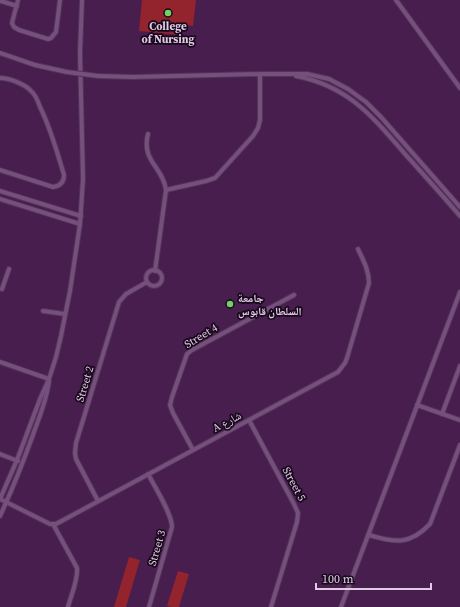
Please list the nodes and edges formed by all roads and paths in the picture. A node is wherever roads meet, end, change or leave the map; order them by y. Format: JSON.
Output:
{"nodes":[{"id":1,"x":18,"y":0,"type":"edge"},
{"id":2,"x":60,"y":0,"type":"edge"},
{"id":3,"x":82,"y":0,"type":"edge"},
{"id":4,"x":396,"y":0,"type":"edge"},
{"id":5,"x":1,"y":2,"type":"edge"},
{"id":6,"x":17,"y":6,"type":"junction"},
{"id":7,"x":0,"y":53,"type":"edge"},
{"id":8,"x":260,"y":74,"type":"junction"},
{"id":9,"x":285,"y":74,"type":"junction"},
{"id":10,"x":0,"y":78,"type":"edge"},
{"id":11,"x":460,"y":88,"type":"edge"},
{"id":12,"x":148,"y":134,"type":"dead end"},
{"id":13,"x":0,"y":170,"type":"edge"},
{"id":14,"x":166,"y":190,"type":"junction"},
{"id":15,"x":1,"y":192,"type":"edge"},
{"id":16,"x":0,"y":199,"type":"edge"},
{"id":17,"x":460,"y":206,"type":"edge"},
{"id":18,"x":81,"y":216,"type":"junction"},
{"id":19,"x":460,"y":216,"type":"edge"},
{"id":20,"x":80,"y":224,"type":"junction"},
{"id":21,"x":358,"y":249,"type":"dead end"},
{"id":22,"x":9,"y":269,"type":"dead end"},
{"id":23,"x":155,"y":270,"type":"junction"},
{"id":24,"x":147,"y":282,"type":"junction"},
{"id":25,"x":2,"y":289,"type":"dead end"},
{"id":26,"x":460,"y":292,"type":"edge"},
{"id":27,"x":294,"y":295,"type":"dead end"},
{"id":28,"x":43,"y":311,"type":"dead end"},
{"id":29,"x":65,"y":314,"type":"junction"},
{"id":30,"x":0,"y":362,"type":"edge"},
{"id":31,"x":460,"y":366,"type":"edge"},
{"id":32,"x":49,"y":379,"type":"junction"},
{"id":33,"x":417,"y":405,"type":"junction"},
{"id":34,"x":442,"y":414,"type":"junction"},
{"id":35,"x":249,"y":420,"type":"junction"},
{"id":36,"x":460,"y":420,"type":"edge"},
{"id":37,"x":460,"y":445,"type":"edge"},
{"id":38,"x":193,"y":450,"type":"junction"},
{"id":39,"x":0,"y":454,"type":"edge"},
{"id":40,"x":17,"y":460,"type":"junction"},
{"id":41,"x":23,"y":463,"type":"junction"},
{"id":42,"x":148,"y":474,"type":"junction"},
{"id":43,"x":0,"y":499,"type":"edge"},
{"id":44,"x":98,"y":501,"type":"junction"},
{"id":45,"x":7,"y":502,"type":"junction"},
{"id":46,"x":0,"y":516,"type":"edge"},
{"id":47,"x":53,"y":524,"type":"junction"},
{"id":48,"x":369,"y":535,"type":"junction"},
{"id":49,"x":68,"y":607,"type":"edge"},
{"id":50,"x":149,"y":607,"type":"edge"},
{"id":51,"x":271,"y":607,"type":"edge"},
{"id":52,"x":341,"y":607,"type":"edge"}],
"edges":[{"from":1,"to":6,"type":"lane"},
{"from":2,"to":6,"type":"lane"},
{"from":3,"to":18,"type":"lane"},
{"from":4,"to":11,"type":"lane"},
{"from":5,"to":6,"type":"lane"},
{"from":7,"to":8,"type":"lane","bridge":true},
{"from":8,"to":9,"type":"lane"},
{"from":8,"to":14,"type":"lane"},
{"from":9,"to":17,"type":"lane"},
{"from":9,"to":19,"type":"lane"},
{"from":10,"to":13,"type":"lane"},
{"from":12,"to":14,"type":"lane"},
{"from":14,"to":23,"type":"lane"},
{"from":15,"to":16,"type":"lane"},
{"from":15,"to":18,"type":"lane"},
{"from":16,"to":20,"type":"lane"},
{"from":18,"to":20,"type":"lane"},
{"from":20,"to":29,"type":"lane"},
{"from":21,"to":35,"type":"lane","name":"A شارع"},
{"from":22,"to":25,"type":"lane"},
{"from":23,"to":24,"type":"lane"},
{"from":23,"to":24,"type":"lane"},
{"from":24,"to":44,"type":"lane","name":"Street 2"},
{"from":26,"to":33,"type":"lane"},
{"from":27,"to":38,"type":"lane","name":"Street 4"},
{"from":28,"to":29,"type":"lane"},
{"from":29,"to":32,"type":"lane"},
{"from":30,"to":32,"type":"lane"},
{"from":31,"to":34,"type":"lane"},
{"from":32,"to":40,"type":"lane"},
{"from":32,"to":41,"type":"lane"},
{"from":33,"to":34,"type":"lane"},
{"from":33,"to":48,"type":"lane"},
{"from":34,"to":36,"type":"lane"},
{"from":35,"to":38,"type":"lane","name":"A شارع"},
{"from":35,"to":51,"type":"lane","name":"Street 5"},
{"from":37,"to":48,"type":"lane"},
{"from":38,"to":42,"type":"lane","name":"A شارع"},
{"from":39,"to":40,"type":"lane"},
{"from":40,"to":41,"type":"lane"},
{"from":40,"to":43,"type":"lane"},
{"from":41,"to":45,"type":"lane"},
{"from":42,"to":44,"type":"lane","name":"A شارع"},
{"from":42,"to":50,"type":"lane","name":"Street 3"},
{"from":43,"to":45,"type":"lane"},
{"from":44,"to":47,"type":"lane","name":"A شارع"},
{"from":45,"to":46,"type":"lane"},
{"from":45,"to":47,"type":"lane"},
{"from":47,"to":49,"type":"lane"},
{"from":48,"to":52,"type":"lane"}]}
